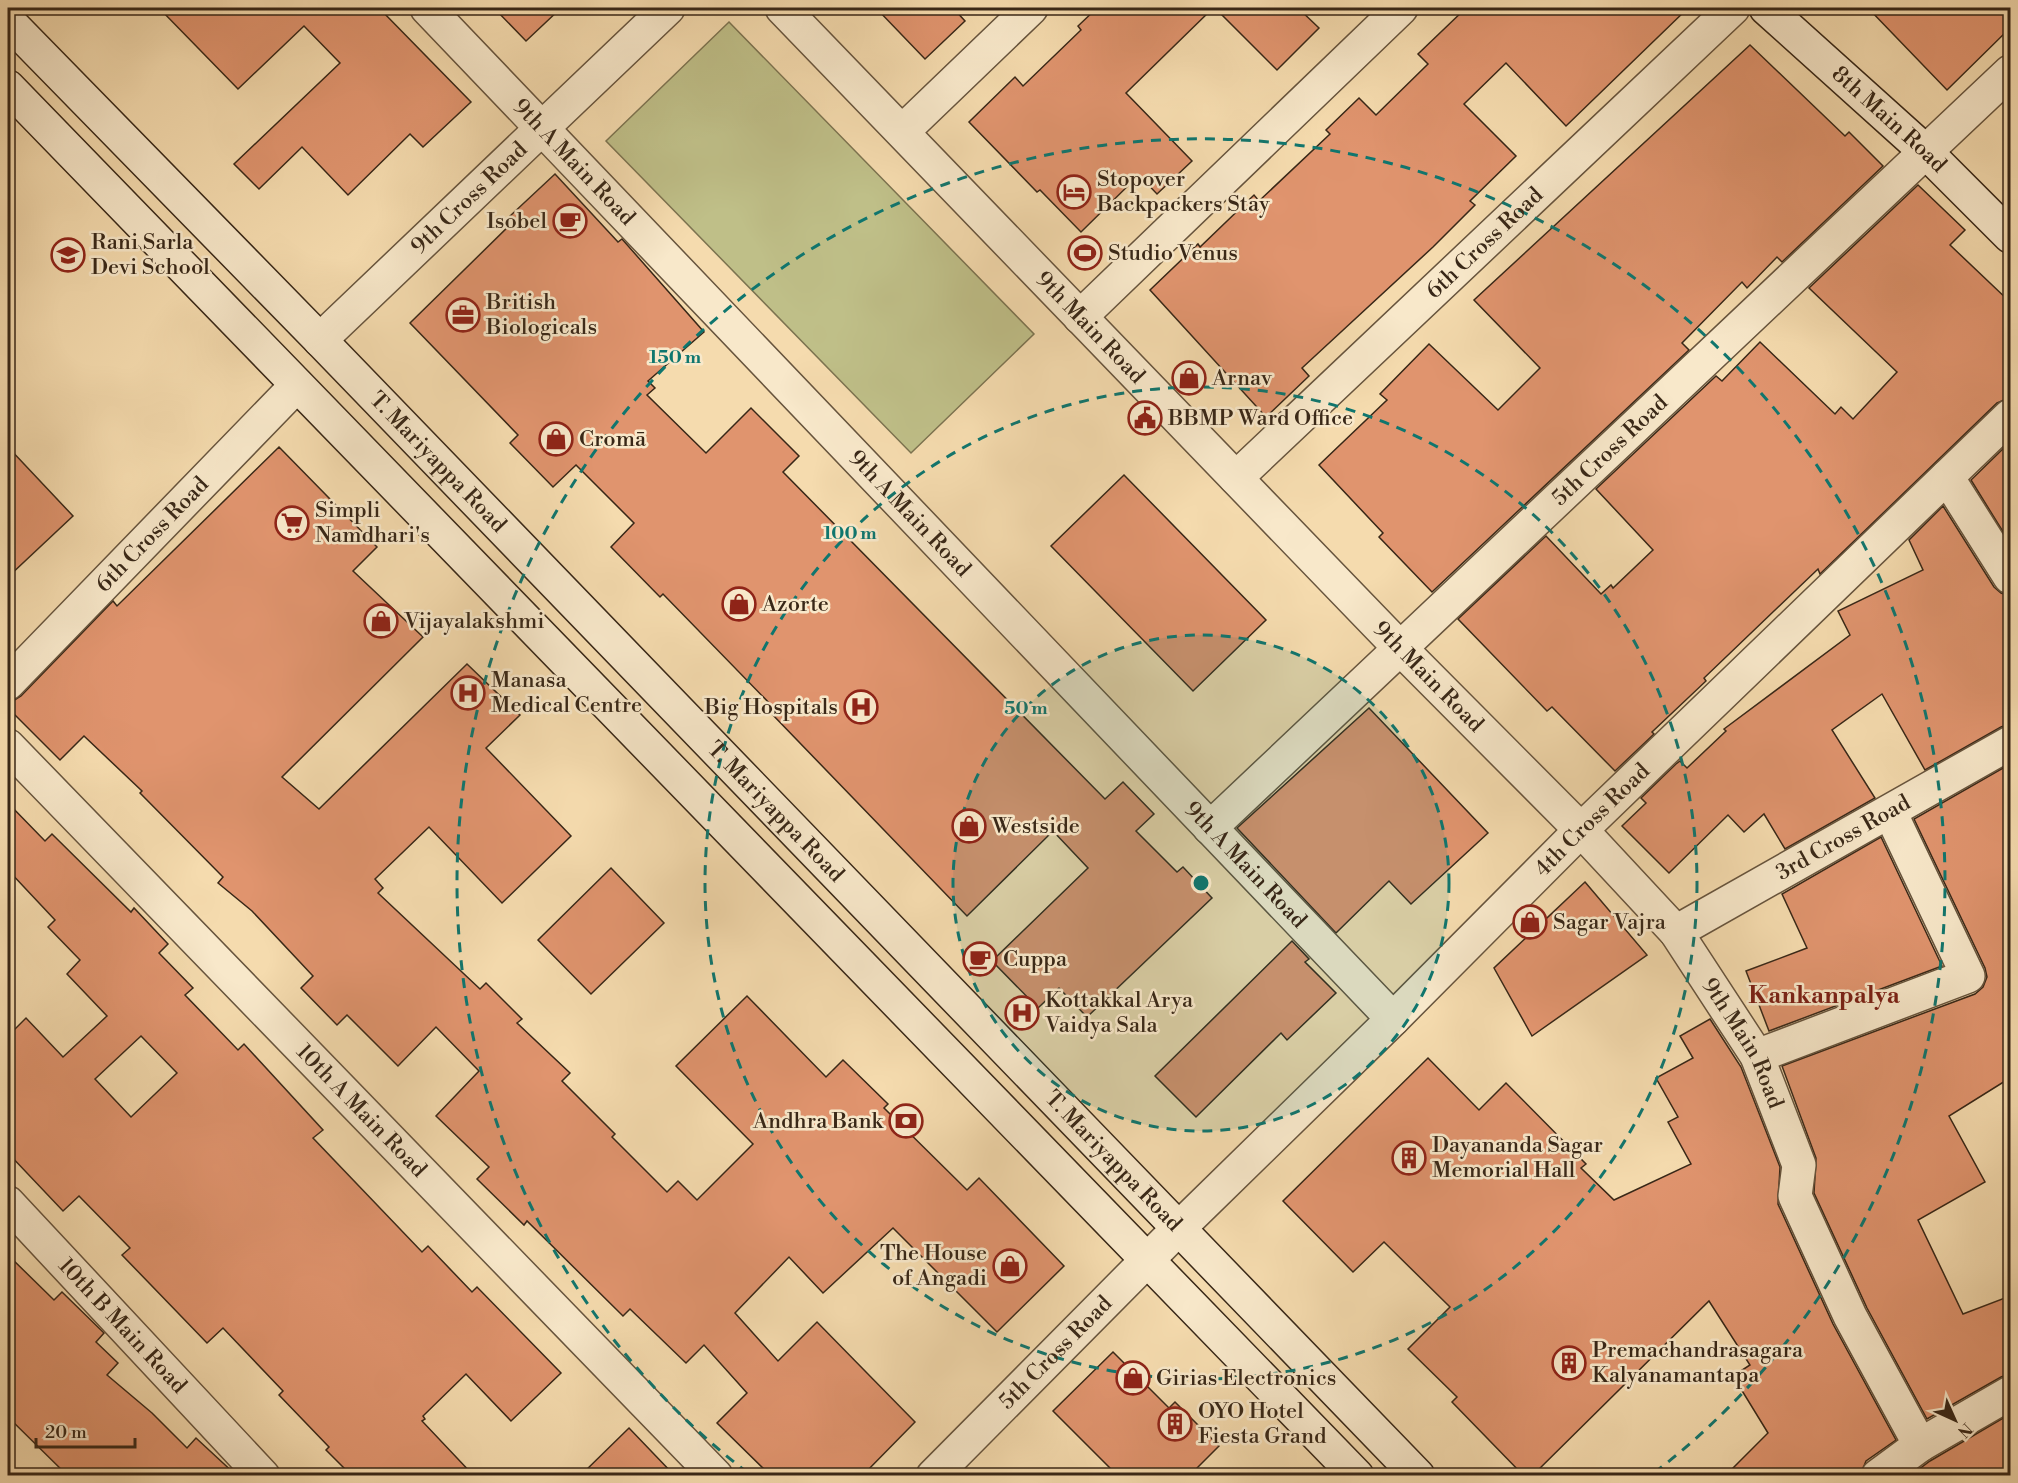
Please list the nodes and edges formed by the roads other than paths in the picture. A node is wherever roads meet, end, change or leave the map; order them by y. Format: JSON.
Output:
{"nodes":[{"id":1,"x":428,"y":8,"type":"edge"},
{"id":2,"x":668,"y":8,"type":"edge"},
{"id":3,"x":782,"y":8,"type":"edge"},
{"id":4,"x":1030,"y":8,"type":"edge"},
{"id":5,"x":1401,"y":8,"type":"edge"},
{"id":6,"x":1733,"y":8,"type":"edge"},
{"id":7,"x":1766,"y":8,"type":"edge"},
{"id":8,"x":8,"y":21,"type":"edge"},
{"id":9,"x":2010,"y":72,"type":"edge"},
{"id":10,"x":8,"y":87,"type":"edge"},
{"id":11,"x":543,"y":126,"type":"junction"},
{"id":12,"x":903,"y":131,"type":"junction"},
{"id":13,"x":1926,"y":152,"type":"junction"},
{"id":14,"x":2010,"y":236,"type":"edge"},
{"id":15,"x":1080,"y":316,"type":"junction"},
{"id":16,"x":320,"y":340,"type":"junction"},
{"id":17,"x":297,"y":385,"type":"junction"},
{"id":18,"x":2010,"y":416,"type":"edge"},
{"id":19,"x":1947,"y":477,"type":"junction"},
{"id":20,"x":1236,"y":478,"type":"junction"},
{"id":21,"x":2010,"y":577,"type":"edge"},
{"id":22,"x":1399,"y":647,"type":"junction"},
{"id":23,"x":8,"y":683,"type":"edge"},
{"id":24,"x":2010,"y":743,"type":"edge"},
{"id":25,"x":8,"y":746,"type":"edge"},
{"id":26,"x":1890,"y":812,"type":"junction"},
{"id":27,"x":1210,"y":828,"type":"junction"},
{"id":28,"x":1581,"y":830,"type":"junction"},
{"id":29,"x":1676,"y":932,"type":"junction"},
{"id":30,"x":1393,"y":1019,"type":"junction"},
{"id":31,"x":1756,"y":1056,"type":"junction"},
{"id":32,"x":8,"y":1203,"type":"edge"},
{"id":33,"x":1179,"y":1228,"type":"junction"},
{"id":34,"x":1147,"y":1259,"type":"junction"},
{"id":35,"x":2010,"y":1393,"type":"edge"},
{"id":36,"x":1920,"y":1445,"type":"junction"},
{"id":37,"x":263,"y":1476,"type":"edge"},
{"id":38,"x":716,"y":1476,"type":"edge"},
{"id":39,"x":933,"y":1476,"type":"edge"},
{"id":40,"x":1357,"y":1476,"type":"edge"},
{"id":41,"x":1418,"y":1476,"type":"edge"},
{"id":42,"x":1878,"y":1476,"type":"edge"}],
"edges":[{"from":1,"to":11,"type":"street","name":"9th A Main Road"},
{"from":2,"to":11,"type":"street","name":"9th Cross Road"},
{"from":3,"to":12,"type":"street","name":"9th Main Road"},
{"from":4,"to":12,"type":"street"},
{"from":5,"to":15,"type":"street"},
{"from":6,"to":20,"type":"street","name":"6th Cross Road"},
{"from":7,"to":13,"type":"street","name":"8th Main Road"},
{"from":8,"to":16,"type":"street","name":"T. Mariyappa Road"},
{"from":9,"to":13,"type":"street","name":"5th Cross Road"},
{"from":10,"to":17,"type":"street","name":"T. Mariyappa Road"},
{"from":11,"to":16,"type":"street","name":"9th Cross Road"},
{"from":11,"to":27,"type":"street","name":"9th A Main Road"},
{"from":12,"to":15,"type":"street","name":"9th Main Road"},
{"from":13,"to":14,"type":"street","name":"8th Main Road"},
{"from":13,"to":22,"type":"street","name":"5th Cross Road"},
{"from":15,"to":20,"type":"street","name":"9th Main Road"},
{"from":16,"to":33,"type":"street","name":"T. Mariyappa Road"},
{"from":17,"to":23,"type":"street","name":"6th Cross Road"},
{"from":17,"to":34,"type":"street","name":"T. Mariyappa Road"},
{"from":18,"to":19,"type":"street","name":"4th Cross Road"},
{"from":19,"to":21,"type":"street"},
{"from":19,"to":28,"type":"street","name":"4th Cross Road"},
{"from":20,"to":22,"type":"street","name":"9th Main Road"},
{"from":22,"to":27,"type":"street","name":"5th Cross Road"},
{"from":22,"to":28,"type":"street","name":"9th Main Road"},
{"from":24,"to":26,"type":"street","name":"3rd Cross Road"},
{"from":25,"to":38,"type":"street","name":"10th A Main Road"},
{"from":26,"to":29,"type":"street","name":"3rd Cross Road"},
{"from":26,"to":31,"type":"street"},
{"from":27,"to":30,"type":"street","name":"9th A Main Road"},
{"from":28,"to":29,"type":"street","name":"9th Main Road"},
{"from":28,"to":30,"type":"street","name":"4th Cross Road"},
{"from":29,"to":31,"type":"street","name":"9th Main Road"},
{"from":30,"to":33,"type":"street","name":"4th Cross Road"},
{"from":31,"to":36,"type":"street","name":"9th Main Road"},
{"from":32,"to":37,"type":"street","name":"10th B Main Road"},
{"from":33,"to":34,"type":"street","name":"5th Cross Road"},
{"from":33,"to":41,"type":"street","name":"T. Mariyappa Road"},
{"from":34,"to":39,"type":"street","name":"5th Cross Road"},
{"from":34,"to":40,"type":"street","name":"T. Mariyappa Road"},
{"from":35,"to":36,"type":"street"},
{"from":36,"to":42,"type":"street"}]}
